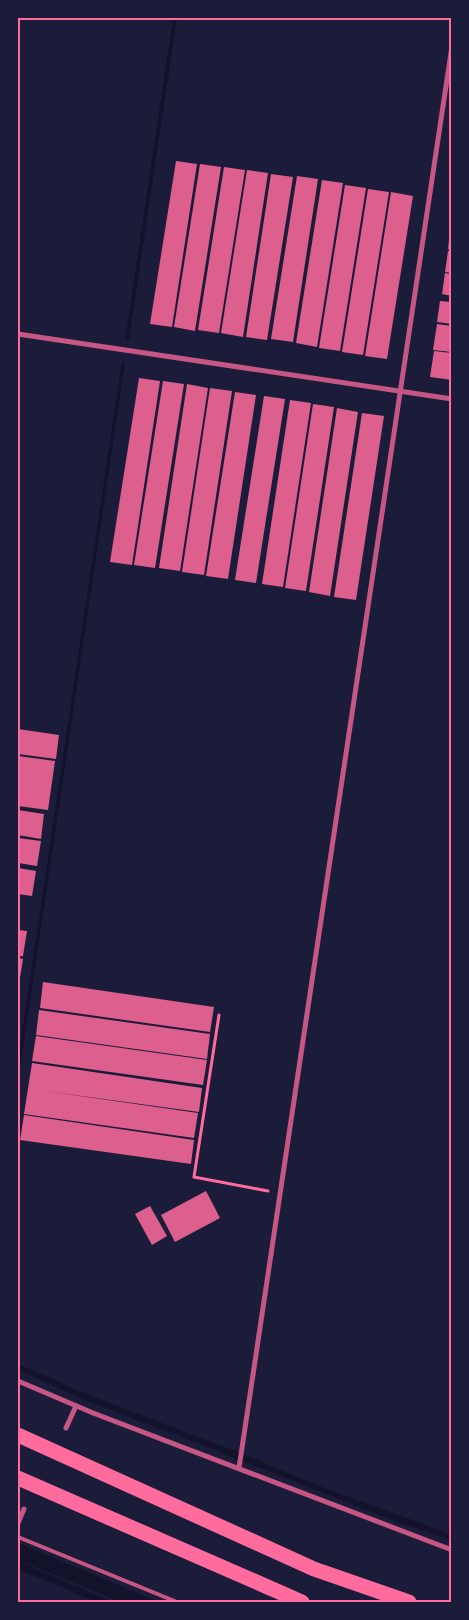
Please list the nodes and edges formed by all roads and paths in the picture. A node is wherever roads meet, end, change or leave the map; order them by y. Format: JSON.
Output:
{"nodes":[{"id":1,"x":452,"y":46,"type":"edge"},
{"id":2,"x":18,"y":334,"type":"edge"},
{"id":3,"x":400,"y":391,"type":"junction"},
{"id":4,"x":452,"y":399,"type":"edge"},
{"id":5,"x":219,"y":1015,"type":"dead end"},
{"id":6,"x":280,"y":1194,"type":"junction"},
{"id":7,"x":18,"y":1381,"type":"edge"},
{"id":8,"x":76,"y":1406,"type":"junction"},
{"id":9,"x":66,"y":1428,"type":"dead end"},
{"id":10,"x":18,"y":1435,"type":"edge"},
{"id":11,"x":239,"y":1468,"type":"junction"},
{"id":12,"x":18,"y":1478,"type":"edge"},
{"id":13,"x":24,"y":1509,"type":"dead end"},
{"id":14,"x":18,"y":1523,"type":"edge"},
{"id":15,"x":18,"y":1537,"type":"edge"},
{"id":16,"x":452,"y":1550,"type":"edge"},
{"id":17,"x":177,"y":1602,"type":"edge"},
{"id":18,"x":302,"y":1602,"type":"edge"},
{"id":19,"x":409,"y":1602,"type":"edge"}],
"edges":[{"from":1,"to":3,"type":"street"},
{"from":2,"to":3,"type":"street"},
{"from":3,"to":4,"type":"street"},
{"from":3,"to":6,"type":"street"},
{"from":5,"to":6,"type":"path"},
{"from":6,"to":11,"type":"street"},
{"from":7,"to":8,"type":"street"},
{"from":8,"to":9,"type":"street"},
{"from":8,"to":11,"type":"street"},
{"from":10,"to":19,"type":"highway"},
{"from":11,"to":16,"type":"street"},
{"from":12,"to":18,"type":"highway"},
{"from":13,"to":14,"type":"street"},
{"from":15,"to":17,"type":"lane"}]}
